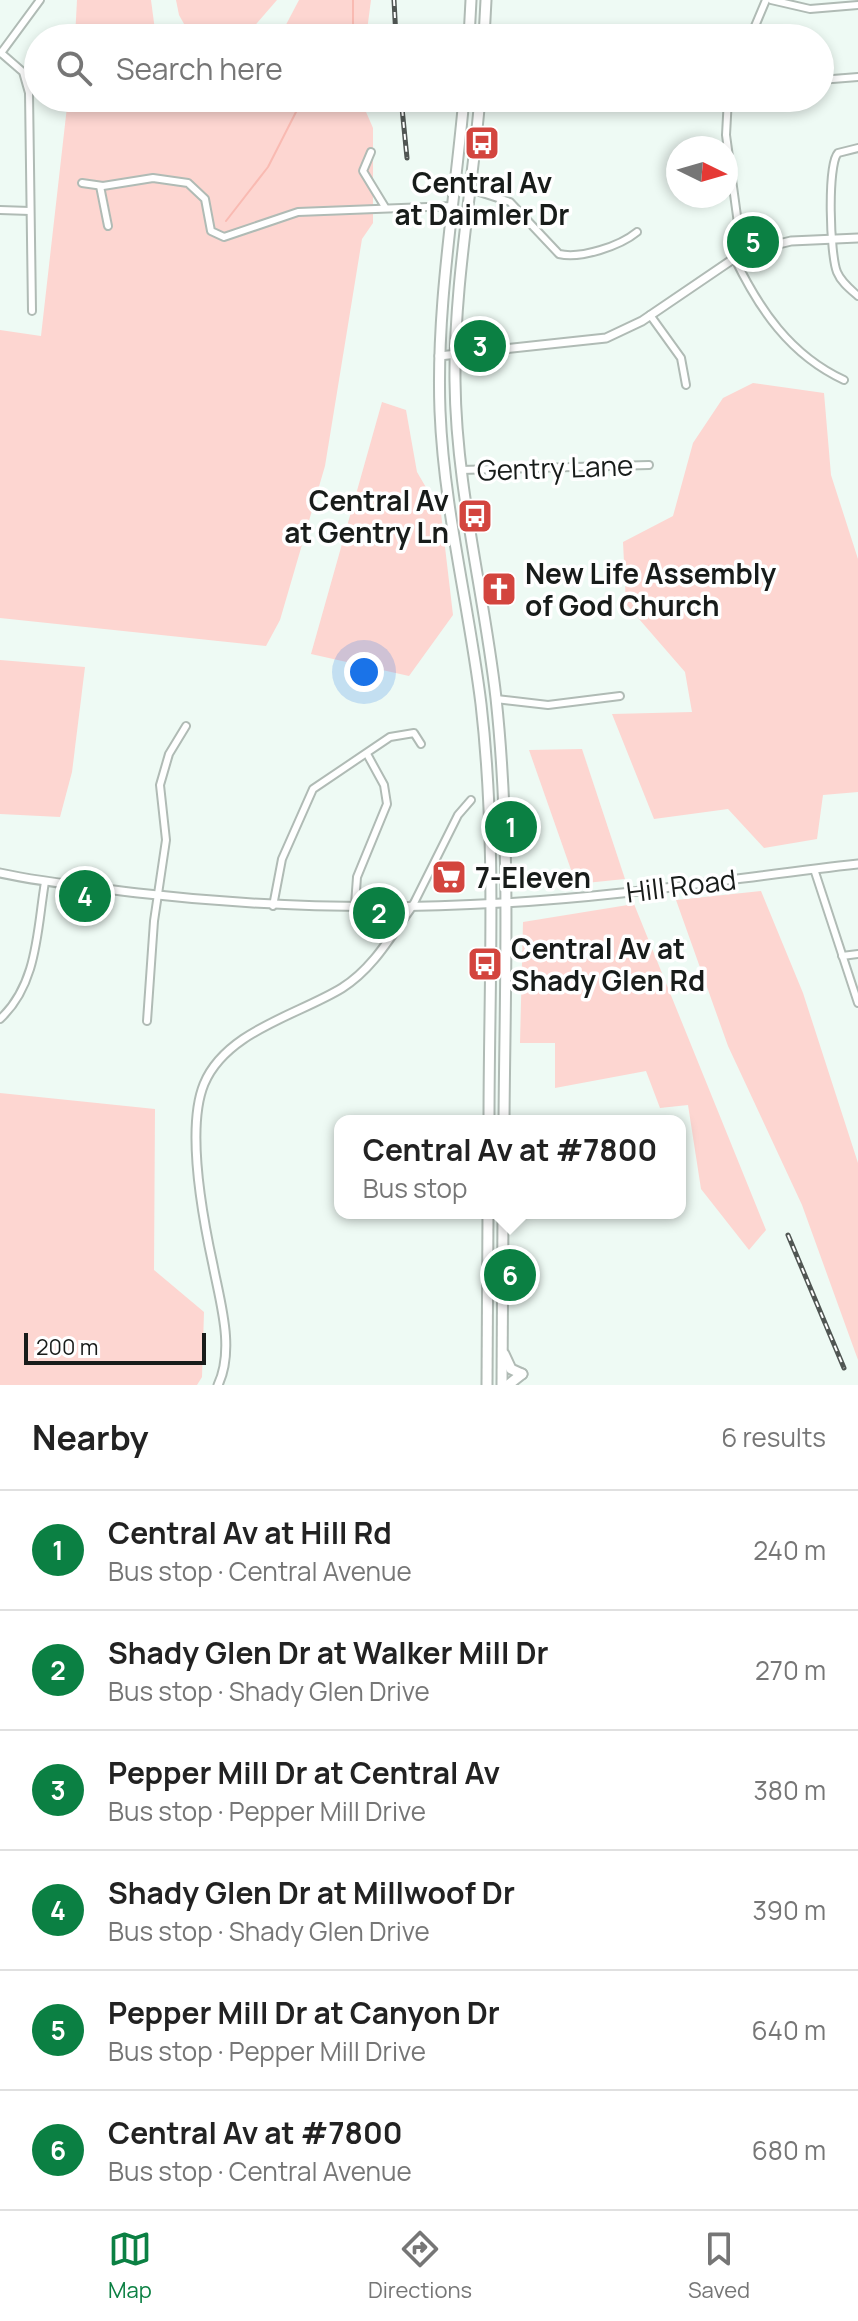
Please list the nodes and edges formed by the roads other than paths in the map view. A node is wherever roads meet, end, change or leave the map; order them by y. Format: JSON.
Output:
{"nodes":[{"id":1,"x":40,"y":0,"type":"edge"},
{"id":2,"x":471,"y":0,"type":"edge"},
{"id":3,"x":486,"y":0,"type":"edge"},
{"id":4,"x":768,"y":0,"type":"edge"},
{"id":5,"x":858,"y":5,"type":"edge"},
{"id":6,"x":470,"y":24,"type":"edge"},
{"id":7,"x":485,"y":24,"type":"edge"},
{"id":8,"x":757,"y":24,"type":"edge"},
{"id":9,"x":1,"y":52,"type":"edge"},
{"id":10,"x":24,"y":77,"type":"edge"},
{"id":11,"x":858,"y":77,"type":"edge"},
{"id":12,"x":834,"y":79,"type":"edge"},
{"id":13,"x":28,"y":112,"type":"edge"},
{"id":14,"x":463,"y":112,"type":"edge"},
{"id":15,"x":478,"y":112,"type":"edge"},
{"id":16,"x":727,"y":112,"type":"edge"},
{"id":17,"x":858,"y":148,"type":"edge"},
{"id":18,"x":371,"y":152,"type":"dead end"},
{"id":19,"x":82,"y":183,"type":"dead end"},
{"id":20,"x":100,"y":186,"type":"junction"},
{"id":21,"x":470,"y":189,"type":"junction"},
{"id":22,"x":453,"y":206,"type":"junction"},
{"id":23,"x":385,"y":207,"type":"junction"},
{"id":24,"x":0,"y":210,"type":"edge"},
{"id":25,"x":30,"y":211,"type":"junction"},
{"id":26,"x":108,"y":226,"type":"dead end"},
{"id":27,"x":637,"y":232,"type":"dead end"},
{"id":28,"x":832,"y":238,"type":"junction"},
{"id":29,"x":858,"y":238,"type":"edge"},
{"id":30,"x":742,"y":253,"type":"junction"},
{"id":31,"x":734,"y":257,"type":"junction"},
{"id":32,"x":858,"y":296,"type":"edge"},
{"id":33,"x":32,"y":311,"type":"dead end"},
{"id":34,"x":650,"y":315,"type":"junction"},
{"id":35,"x":455,"y":354,"type":"junction"},
{"id":36,"x":439,"y":356,"type":"junction"},
{"id":37,"x":844,"y":380,"type":"dead end"},
{"id":38,"x":686,"y":385,"type":"dead end"},
{"id":39,"x":649,"y":465,"type":"dead end"},
{"id":40,"x":460,"y":470,"type":"junction"},
{"id":41,"x":620,"y":696,"type":"dead end"},
{"id":42,"x":496,"y":699,"type":"junction"},
{"id":43,"x":186,"y":726,"type":"dead end"},
{"id":44,"x":421,"y":744,"type":"dead end"},
{"id":45,"x":367,"y":754,"type":"junction"},
{"id":46,"x":471,"y":800,"type":"dead end"},
{"id":47,"x":858,"y":864,"type":"edge"},
{"id":48,"x":814,"y":869,"type":"junction"},
{"id":49,"x":0,"y":873,"type":"edge"},
{"id":50,"x":45,"y":882,"type":"junction"},
{"id":51,"x":159,"y":895,"type":"junction"},
{"id":52,"x":504,"y":903,"type":"junction"},
{"id":53,"x":490,"y":904,"type":"junction"},
{"id":54,"x":355,"y":905,"type":"junction"},
{"id":55,"x":413,"y":905,"type":"junction"},
{"id":56,"x":273,"y":906,"type":"junction"},
{"id":57,"x":858,"y":954,"type":"edge"},
{"id":58,"x":842,"y":956,"type":"junction"},
{"id":59,"x":858,"y":1003,"type":"edge"},
{"id":60,"x":0,"y":1019,"type":"edge"},
{"id":61,"x":147,"y":1021,"type":"dead end"},
{"id":62,"x":489,"y":1115,"type":"edge"},
{"id":63,"x":504,"y":1115,"type":"edge"},
{"id":64,"x":488,"y":1219,"type":"edge"},
{"id":65,"x":503,"y":1219,"type":"edge"},
{"id":66,"x":503,"y":1351,"type":"junction"},
{"id":67,"x":218,"y":1385,"type":"edge"},
{"id":68,"x":487,"y":1385,"type":"edge"},
{"id":69,"x":502,"y":1385,"type":"edge"},
{"id":70,"x":508,"y":1385,"type":"edge"}],
"edges":[{"from":1,"to":9,"type":"street"},
{"from":2,"to":6,"type":"main road"},
{"from":3,"to":7,"type":"main road"},
{"from":4,"to":5,"type":"street"},
{"from":4,"to":8,"type":"street"},
{"from":9,"to":10,"type":"street"},
{"from":11,"to":12,"type":"street"},
{"from":13,"to":25,"type":"street"},
{"from":14,"to":22,"type":"main road"},
{"from":15,"to":21,"type":"main road"},
{"from":16,"to":30,"type":"street"},
{"from":17,"to":28,"type":"street"},
{"from":18,"to":23,"type":"street"},
{"from":19,"to":20,"type":"street"},
{"from":20,"to":23,"type":"street"},
{"from":20,"to":26,"type":"street"},
{"from":21,"to":27,"type":"street"},
{"from":21,"to":35,"type":"main road"},
{"from":22,"to":23,"type":"street"},
{"from":22,"to":36,"type":"main road"},
{"from":24,"to":25,"type":"street"},
{"from":25,"to":33,"type":"street"},
{"from":28,"to":29,"type":"street"},
{"from":28,"to":30,"type":"street"},
{"from":28,"to":32,"type":"street"},
{"from":30,"to":31,"type":"street"},
{"from":31,"to":34,"type":"street"},
{"from":31,"to":37,"type":"street"},
{"from":34,"to":35,"type":"street"},
{"from":34,"to":38,"type":"street"},
{"from":35,"to":36,"type":"street"},
{"from":35,"to":40,"type":"main road"},
{"from":36,"to":53,"type":"main road"},
{"from":39,"to":40,"type":"street","name":"Gentry Lane"},
{"from":40,"to":42,"type":"main road"},
{"from":41,"to":42,"type":"street"},
{"from":42,"to":52,"type":"main road"},
{"from":43,"to":51,"type":"street"},
{"from":44,"to":45,"type":"street"},
{"from":45,"to":54,"type":"street"},
{"from":45,"to":56,"type":"street"},
{"from":46,"to":55,"type":"street"},
{"from":47,"to":48,"type":"street","name":"Hill Road"},
{"from":48,"to":52,"type":"street","name":"Hill Road"},
{"from":48,"to":58,"type":"street"},
{"from":49,"to":50,"type":"street","name":"Hill Road"},
{"from":50,"to":51,"type":"street","name":"Hill Road"},
{"from":50,"to":60,"type":"street"},
{"from":51,"to":56,"type":"street","name":"Hill Road"},
{"from":51,"to":61,"type":"street"},
{"from":52,"to":53,"type":"street","name":"Hill Road"},
{"from":52,"to":63,"type":"main road"},
{"from":53,"to":55,"type":"street","name":"Hill Road"},
{"from":53,"to":62,"type":"main road"},
{"from":54,"to":55,"type":"street","name":"Hill Road"},
{"from":54,"to":56,"type":"street","name":"Hill Road"},
{"from":55,"to":67,"type":"street"},
{"from":57,"to":58,"type":"street"},
{"from":58,"to":59,"type":"street"},
{"from":64,"to":68,"type":"main road"},
{"from":65,"to":66,"type":"main road"},
{"from":66,"to":69,"type":"main road"},
{"from":66,"to":70,"type":"main road"}]}
